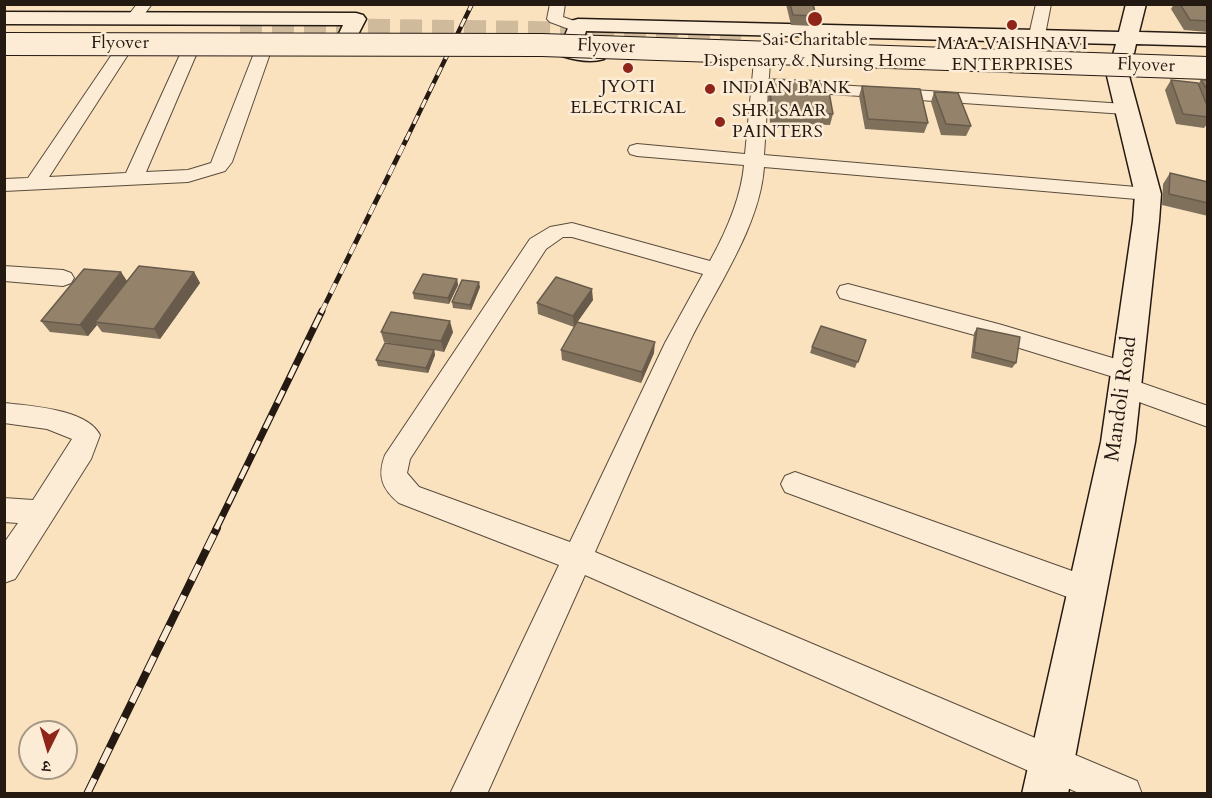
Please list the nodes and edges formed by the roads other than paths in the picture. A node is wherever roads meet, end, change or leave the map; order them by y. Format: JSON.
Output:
{"nodes":[{"id":1,"x":558,"y":4,"type":"edge"},
{"id":2,"x":1044,"y":4,"type":"edge"},
{"id":3,"x":1136,"y":4,"type":"edge"},
{"id":4,"x":140,"y":11,"type":"edge"},
{"id":5,"x":4,"y":18,"type":"edge"},
{"id":6,"x":577,"y":27,"type":"junction"},
{"id":7,"x":4,"y":31,"type":"edge"},
{"id":8,"x":1032,"y":35,"type":"junction"},
{"id":9,"x":1126,"y":38,"type":"junction"},
{"id":10,"x":1208,"y":40,"type":"edge"},
{"id":11,"x":4,"y":42,"type":"edge"},
{"id":12,"x":191,"y":48,"type":"junction"},
{"id":13,"x":264,"y":48,"type":"junction"},
{"id":14,"x":123,"y":50,"type":"junction"},
{"id":15,"x":4,"y":52,"type":"edge"},
{"id":16,"x":1208,"y":56,"type":"edge"},
{"id":17,"x":1208,"y":68,"type":"edge"},
{"id":18,"x":761,"y":73,"type":"junction"},
{"id":19,"x":1053,"y":73,"type":"junction"},
{"id":20,"x":1118,"y":76,"type":"junction"},
{"id":21,"x":1208,"y":79,"type":"edge"},
{"id":22,"x":1125,"y":109,"type":"junction"},
{"id":23,"x":637,"y":150,"type":"dead end"},
{"id":24,"x":756,"y":161,"type":"junction"},
{"id":25,"x":133,"y":179,"type":"junction"},
{"id":26,"x":34,"y":184,"type":"junction"},
{"id":27,"x":4,"y":185,"type":"edge"},
{"id":28,"x":1148,"y":194,"type":"junction"},
{"id":29,"x":716,"y":270,"type":"junction"},
{"id":30,"x":4,"y":273,"type":"edge"},
{"id":31,"x":63,"y":278,"type":"dead end"},
{"id":32,"x":848,"y":292,"type":"dead end"},
{"id":33,"x":1126,"y":380,"type":"junction"},
{"id":34,"x":4,"y":413,"type":"edge"},
{"id":35,"x":1208,"y":417,"type":"edge"},
{"id":36,"x":795,"y":484,"type":"dead end"},
{"id":37,"x":4,"y":510,"type":"edge"},
{"id":38,"x":41,"y":513,"type":"junction"},
{"id":39,"x":578,"y":558,"type":"junction"},
{"id":40,"x":4,"y":569,"type":"edge"},
{"id":41,"x":1089,"y":591,"type":"junction"},
{"id":42,"x":1048,"y":777,"type":"edge"},
{"id":43,"x":468,"y":794,"type":"edge"},
{"id":44,"x":1124,"y":794,"type":"edge"}],
"edges":[{"from":1,"to":6,"type":"street"},
{"from":2,"to":8,"type":"street"},
{"from":3,"to":9,"type":"street","name":"Mandoli Road"},
{"from":4,"to":5,"type":"street"},
{"from":4,"to":13,"type":"street"},
{"from":6,"to":8,"type":"street"},
{"from":6,"to":18,"type":"street"},
{"from":7,"to":11,"type":"street"},
{"from":7,"to":16,"type":"street","name":"Flyover"},
{"from":8,"to":9,"type":"street"},
{"from":8,"to":19,"type":"street"},
{"from":9,"to":10,"type":"street"},
{"from":9,"to":20,"type":"street","name":"Mandoli Road"},
{"from":11,"to":17,"type":"street","name":"Flyover","bridge":true},
{"from":12,"to":13,"type":"street"},
{"from":12,"to":14,"type":"street"},
{"from":12,"to":25,"type":"street"},
{"from":13,"to":25,"type":"street"},
{"from":14,"to":15,"type":"street"},
{"from":14,"to":26,"type":"street"},
{"from":18,"to":19,"type":"street"},
{"from":18,"to":22,"type":"street"},
{"from":18,"to":24,"type":"street"},
{"from":19,"to":20,"type":"street"},
{"from":20,"to":21,"type":"street"},
{"from":20,"to":22,"type":"street","name":"Mandoli Road"},
{"from":22,"to":28,"type":"street","name":"Mandoli Road"},
{"from":23,"to":24,"type":"street"},
{"from":24,"to":28,"type":"street"},
{"from":24,"to":29,"type":"street"},
{"from":25,"to":26,"type":"street"},
{"from":26,"to":27,"type":"street"},
{"from":28,"to":33,"type":"street","name":"Mandoli Road"},
{"from":29,"to":39,"type":"street"},
{"from":29,"to":39,"type":"street"},
{"from":30,"to":31,"type":"street"},
{"from":32,"to":33,"type":"street"},
{"from":33,"to":35,"type":"street"},
{"from":33,"to":41,"type":"street","name":"Mandoli Road"},
{"from":34,"to":38,"type":"street"},
{"from":36,"to":41,"type":"street"},
{"from":37,"to":38,"type":"street"},
{"from":38,"to":40,"type":"street"},
{"from":39,"to":42,"type":"street"},
{"from":39,"to":43,"type":"street"},
{"from":41,"to":42,"type":"street","name":"Mandoli Road"},
{"from":42,"to":44,"type":"street"}]}
